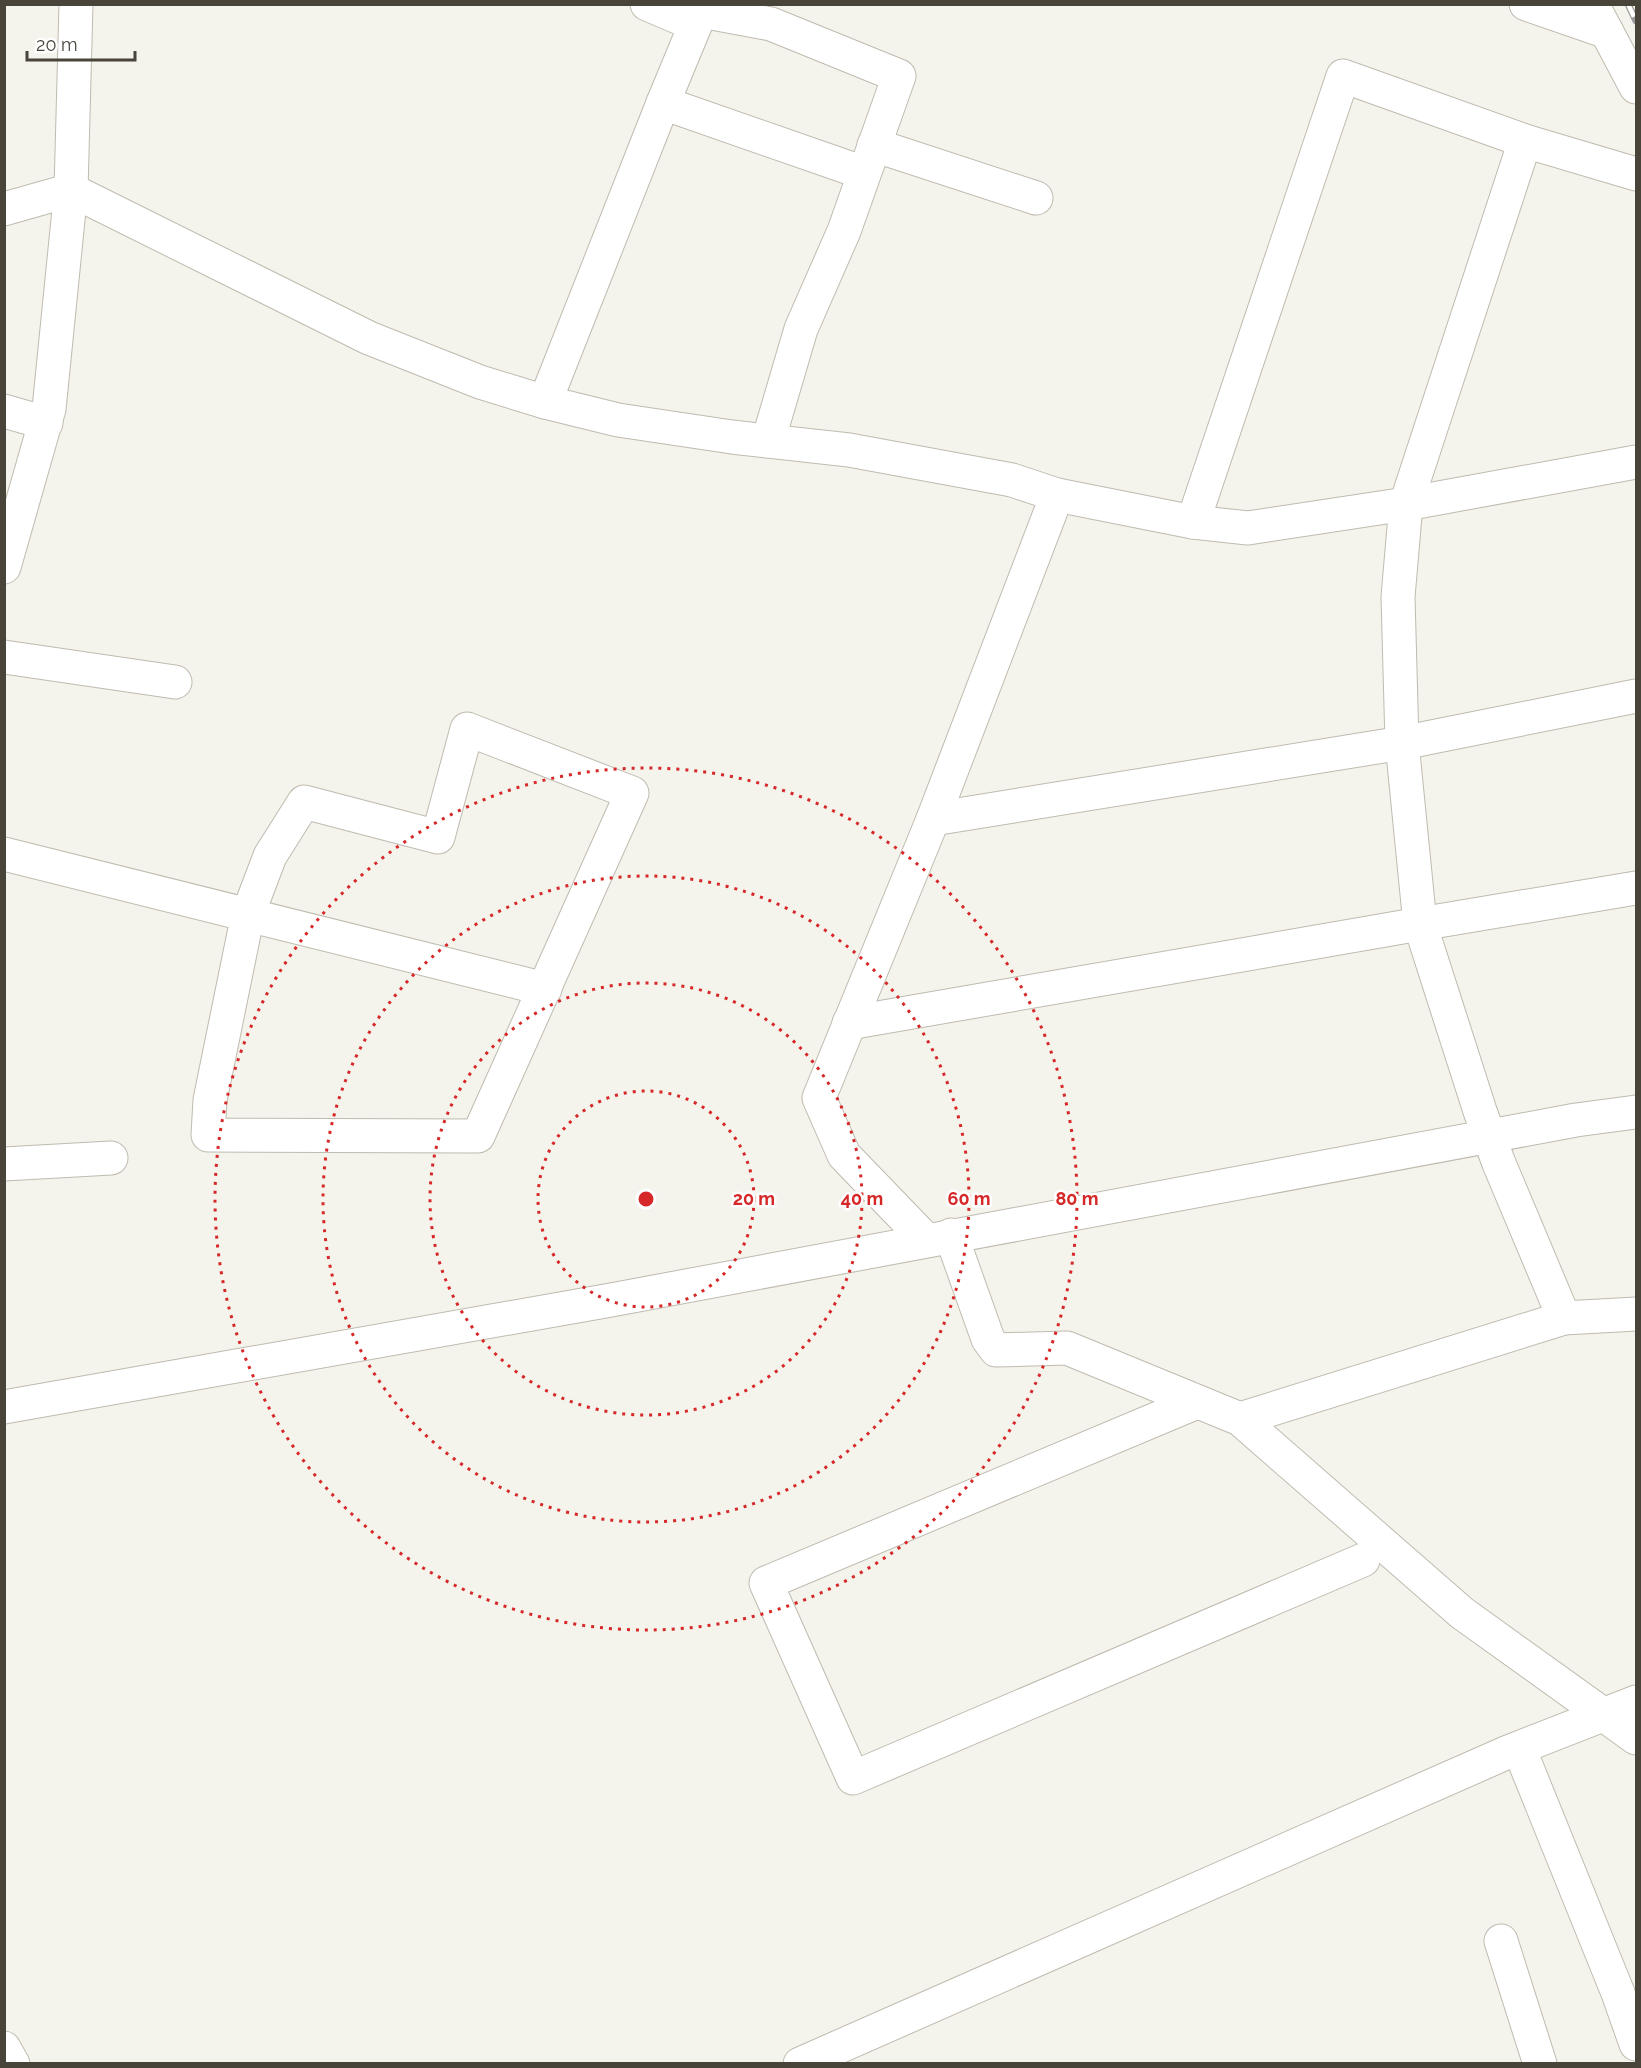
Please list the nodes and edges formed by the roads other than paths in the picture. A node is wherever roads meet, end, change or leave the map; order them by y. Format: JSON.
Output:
{"nodes":[{"id":1,"x":76,"y":4,"type":"edge"},
{"id":2,"x":647,"y":4,"type":"edge"},
{"id":3,"x":1526,"y":4,"type":"edge"},
{"id":4,"x":700,"y":13,"type":"edge"},
{"id":5,"x":1600,"y":18,"type":"edge"},
{"id":6,"x":1636,"y":87,"type":"edge"},
{"id":7,"x":663,"y":103,"type":"junction"},
{"id":8,"x":1525,"y":141,"type":"junction"},
{"id":9,"x":869,"y":159,"type":"junction"},
{"id":10,"x":1636,"y":174,"type":"edge"},
{"id":11,"x":71,"y":190,"type":"junction"},
{"id":12,"x":1036,"y":198,"type":"dead end"},
{"id":13,"x":4,"y":209,"type":"edge"},
{"id":14,"x":545,"y":402,"type":"junction"},
{"id":15,"x":4,"y":411,"type":"edge"},
{"id":16,"x":46,"y":423,"type":"junction"},
{"id":17,"x":768,"y":441,"type":"junction"},
{"id":18,"x":1636,"y":462,"type":"edge"},
{"id":19,"x":1057,"y":495,"type":"junction"},
{"id":20,"x":1406,"y":504,"type":"junction"},
{"id":21,"x":1193,"y":522,"type":"junction"},
{"id":22,"x":4,"y":567,"type":"edge"},
{"id":23,"x":4,"y":657,"type":"edge"},
{"id":24,"x":175,"y":682,"type":"dead end"},
{"id":25,"x":1636,"y":696,"type":"edge"},
{"id":26,"x":1401,"y":743,"type":"junction"},
{"id":27,"x":933,"y":819,"type":"junction"},
{"id":28,"x":4,"y":854,"type":"edge"},
{"id":29,"x":1636,"y":888,"type":"edge"},
{"id":30,"x":248,"y":914,"type":"junction"},
{"id":31,"x":1420,"y":924,"type":"junction"},
{"id":32,"x":545,"y":989,"type":"junction"},
{"id":33,"x":849,"y":1023,"type":"junction"},
{"id":34,"x":1636,"y":1112,"type":"edge"},
{"id":35,"x":1490,"y":1137,"type":"junction"},
{"id":36,"x":111,"y":1158,"type":"dead end"},
{"id":37,"x":4,"y":1164,"type":"edge"},
{"id":38,"x":939,"y":1238,"type":"junction"},
{"id":39,"x":1636,"y":1314,"type":"edge"},
{"id":40,"x":1564,"y":1318,"type":"junction"},
{"id":41,"x":1197,"y":1402,"type":"junction"},
{"id":42,"x":4,"y":1407,"type":"edge"},
{"id":43,"x":1240,"y":1419,"type":"junction"},
{"id":44,"x":1363,"y":1560,"type":"dead end"},
{"id":45,"x":1636,"y":1702,"type":"edge"},
{"id":46,"x":1606,"y":1715,"type":"junction"},
{"id":47,"x":1636,"y":1738,"type":"edge"},
{"id":48,"x":1519,"y":1748,"type":"junction"},
{"id":49,"x":1502,"y":1941,"type":"dead end"},
{"id":50,"x":1636,"y":2044,"type":"edge"},
{"id":51,"x":4,"y":2048,"type":"edge"},
{"id":52,"x":13,"y":2064,"type":"edge"},
{"id":53,"x":800,"y":2064,"type":"edge"},
{"id":54,"x":1540,"y":2064,"type":"edge"}],
"edges":[{"from":1,"to":11,"type":"street"},
{"from":2,"to":4,"type":"street"},
{"from":3,"to":5,"type":"street"},
{"from":4,"to":7,"type":"street"},
{"from":4,"to":9,"type":"street"},
{"from":5,"to":6,"type":"street"},
{"from":7,"to":9,"type":"street"},
{"from":7,"to":14,"type":"street"},
{"from":8,"to":10,"type":"street"},
{"from":8,"to":20,"type":"street"},
{"from":8,"to":21,"type":"street"},
{"from":9,"to":12,"type":"street"},
{"from":9,"to":17,"type":"street"},
{"from":11,"to":13,"type":"street"},
{"from":11,"to":14,"type":"street"},
{"from":11,"to":16,"type":"street"},
{"from":14,"to":17,"type":"street"},
{"from":15,"to":16,"type":"street"},
{"from":16,"to":22,"type":"street"},
{"from":17,"to":19,"type":"street"},
{"from":18,"to":20,"type":"street"},
{"from":19,"to":21,"type":"street"},
{"from":19,"to":27,"type":"street"},
{"from":20,"to":21,"type":"street"},
{"from":20,"to":26,"type":"street"},
{"from":23,"to":24,"type":"street"},
{"from":25,"to":26,"type":"street"},
{"from":26,"to":27,"type":"street"},
{"from":26,"to":31,"type":"street"},
{"from":27,"to":33,"type":"street"},
{"from":28,"to":30,"type":"street"},
{"from":29,"to":31,"type":"street"},
{"from":30,"to":32,"type":"street"},
{"from":30,"to":32,"type":"street"},
{"from":30,"to":32,"type":"street"},
{"from":31,"to":33,"type":"street"},
{"from":31,"to":35,"type":"street"},
{"from":33,"to":38,"type":"street"},
{"from":34,"to":35,"type":"street"},
{"from":35,"to":38,"type":"street"},
{"from":35,"to":40,"type":"street"},
{"from":36,"to":37,"type":"street"},
{"from":38,"to":41,"type":"street"},
{"from":38,"to":42,"type":"street"},
{"from":39,"to":40,"type":"street"},
{"from":40,"to":43,"type":"street"},
{"from":41,"to":43,"type":"street"},
{"from":41,"to":44,"type":"street"},
{"from":43,"to":46,"type":"street"},
{"from":45,"to":46,"type":"street"},
{"from":46,"to":47,"type":"street"},
{"from":46,"to":48,"type":"street"},
{"from":48,"to":50,"type":"street"},
{"from":48,"to":53,"type":"street"},
{"from":49,"to":54,"type":"street"},
{"from":51,"to":52,"type":"street"}]}
